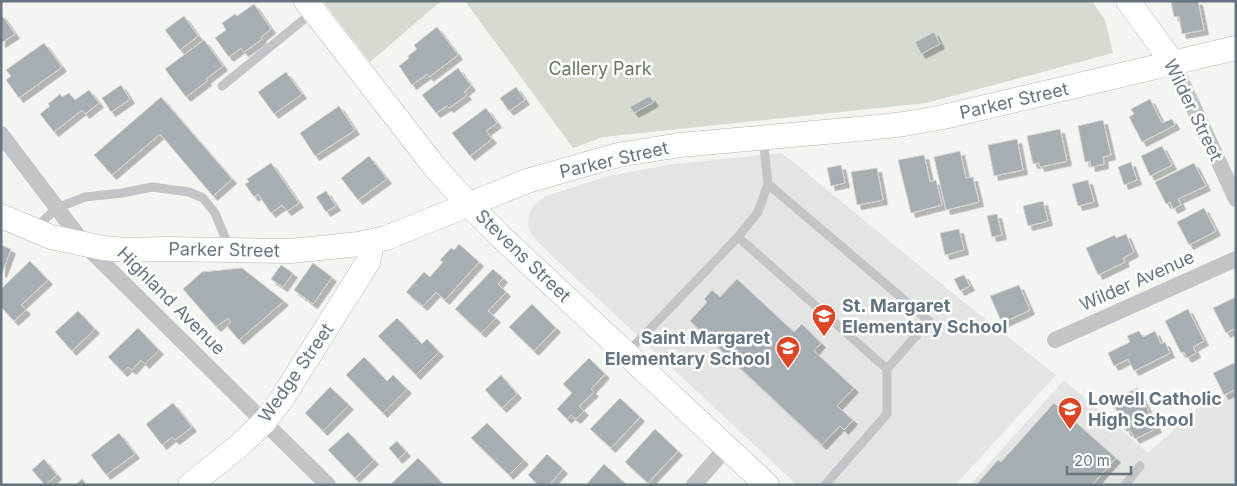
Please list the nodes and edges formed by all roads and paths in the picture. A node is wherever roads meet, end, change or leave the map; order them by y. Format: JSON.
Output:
{"nodes":[{"id":1,"x":1128,"y":1,"type":"edge"},
{"id":2,"x":310,"y":6,"type":"edge"},
{"id":3,"x":1236,"y":48,"type":"edge"},
{"id":4,"x":1172,"y":63,"type":"junction"},
{"id":5,"x":222,"y":86,"type":"dead end"},
{"id":6,"x":1,"y":134,"type":"edge"},
{"id":7,"x":763,"y":138,"type":"junction"},
{"id":8,"x":768,"y":184,"type":"junction"},
{"id":9,"x":1236,"y":199,"type":"edge"},
{"id":10,"x":469,"y":205,"type":"junction"},
{"id":11,"x":58,"y":208,"type":"junction"},
{"id":12,"x":1,"y":216,"type":"edge"},
{"id":13,"x":34,"y":229,"type":"junction"},
{"id":14,"x":738,"y":237,"type":"junction"},
{"id":15,"x":373,"y":241,"type":"junction"},
{"id":16,"x":86,"y":245,"type":"junction"},
{"id":17,"x":230,"y":250,"type":"junction"},
{"id":18,"x":1236,"y":259,"type":"edge"},
{"id":19,"x":1055,"y":340,"type":"dead end"},
{"id":20,"x":627,"y":353,"type":"junction"},
{"id":21,"x":887,"y":369,"type":"junction"},
{"id":22,"x":265,"y":421,"type":"junction"},
{"id":23,"x":727,"y":447,"type":"junction"},
{"id":24,"x":1140,"y":466,"type":"dead end"},
{"id":25,"x":190,"y":485,"type":"edge"},
{"id":26,"x":328,"y":485,"type":"edge"},
{"id":27,"x":694,"y":485,"type":"edge"},
{"id":28,"x":767,"y":485,"type":"edge"},
{"id":29,"x":825,"y":485,"type":"edge"},
{"id":30,"x":1125,"y":485,"type":"edge"}],
"edges":[{"from":1,"to":4,"type":"street","name":"Wilder Street"},
{"from":2,"to":5,"type":"lane"},
{"from":2,"to":10,"type":"street","name":"Stevens Street"},
{"from":3,"to":4,"type":"street","name":"Parker Street"},
{"from":4,"to":7,"type":"street","name":"Parker Street"},
{"from":4,"to":9,"type":"street","name":"Wilder Street"},
{"from":6,"to":11,"type":"street","name":"Highland Avenue"},
{"from":7,"to":8,"type":"lane"},
{"from":7,"to":10,"type":"street","name":"Parker Street"},
{"from":8,"to":14,"type":"lane"},
{"from":8,"to":21,"type":"lane"},
{"from":10,"to":15,"type":"street","name":"Parker Street"},
{"from":10,"to":20,"type":"street","name":"Stevens Street"},
{"from":11,"to":13,"type":"lane"},
{"from":11,"to":16,"type":"street","name":"Highland Avenue"},
{"from":11,"to":17,"type":"lane"},
{"from":12,"to":13,"type":"street","name":"Parker Street"},
{"from":13,"to":16,"type":"street","name":"Parker Street"},
{"from":14,"to":20,"type":"lane"},
{"from":14,"to":21,"type":"lane"},
{"from":15,"to":17,"type":"street","name":"Parker Street"},
{"from":15,"to":22,"type":"street","name":"Wedge Street"},
{"from":16,"to":17,"type":"street","name":"Parker Street"},
{"from":16,"to":22,"type":"street","name":"Highland Avenue"},
{"from":18,"to":19,"type":"street","name":"Wilder Avenue"},
{"from":20,"to":23,"type":"street","name":"Stevens Street"},
{"from":21,"to":29,"type":"lane"},
{"from":22,"to":25,"type":"street","name":"Wedge Street"},
{"from":22,"to":26,"type":"street","name":"Highland Avenue"},
{"from":23,"to":27,"type":"street"},
{"from":23,"to":28,"type":"street","name":"Stevens Street"},
{"from":24,"to":30,"type":"lane"}]}
